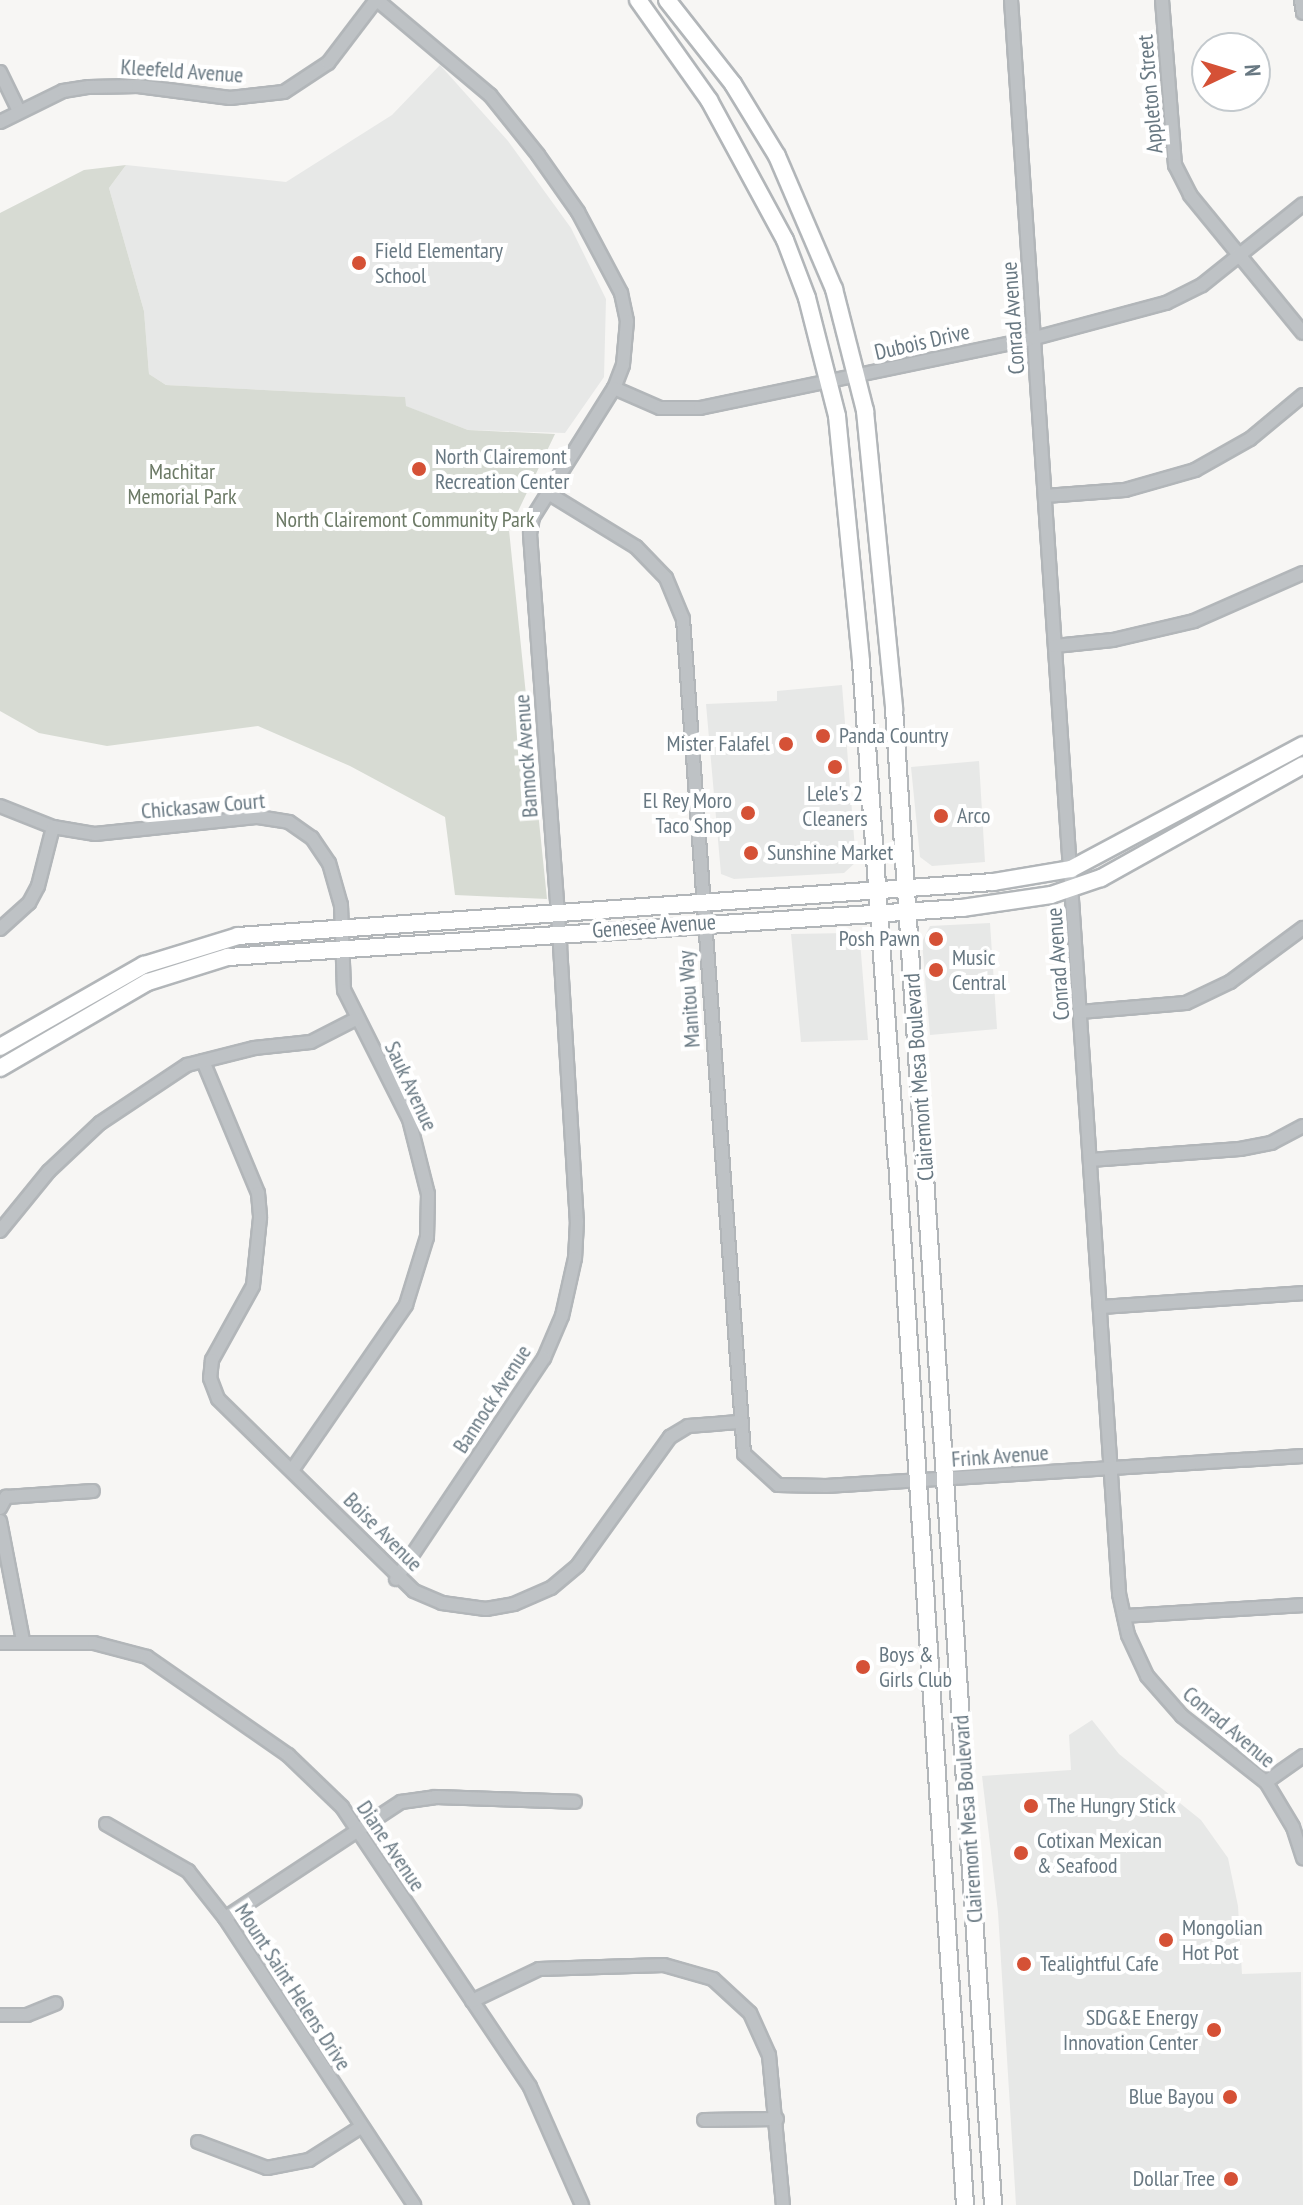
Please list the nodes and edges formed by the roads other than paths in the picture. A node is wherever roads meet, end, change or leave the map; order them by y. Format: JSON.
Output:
{"nodes":[{"id":1,"x":376,"y":0,"type":"edge"},
{"id":2,"x":638,"y":0,"type":"edge"},
{"id":3,"x":667,"y":0,"type":"edge"},
{"id":4,"x":1011,"y":0,"type":"edge"},
{"id":5,"x":1162,"y":0,"type":"edge"},
{"id":6,"x":1301,"y":0,"type":"edge"},
{"id":7,"x":1303,"y":13,"type":"edge"},
{"id":8,"x":0,"y":72,"type":"edge"},
{"id":9,"x":18,"y":109,"type":"junction"},
{"id":10,"x":0,"y":122,"type":"edge"},
{"id":11,"x":1303,"y":204,"type":"edge"},
{"id":12,"x":1240,"y":255,"type":"junction"},
{"id":13,"x":1303,"y":333,"type":"edge"},
{"id":14,"x":1035,"y":338,"type":"junction"},
{"id":15,"x":858,"y":377,"type":"junction"},
{"id":16,"x":830,"y":383,"type":"junction"},
{"id":17,"x":614,"y":388,"type":"junction"},
{"id":18,"x":1303,"y":395,"type":"edge"},
{"id":19,"x":548,"y":493,"type":"junction"},
{"id":20,"x":1045,"y":496,"type":"junction"},
{"id":21,"x":1303,"y":573,"type":"edge"},
{"id":22,"x":1055,"y":646,"type":"junction"},
{"id":23,"x":1303,"y":745,"type":"edge"},
{"id":24,"x":1303,"y":765,"type":"edge"},
{"id":25,"x":0,"y":806,"type":"edge"},
{"id":26,"x":53,"y":827,"type":"junction"},
{"id":27,"x":1071,"y":869,"type":"junction"},
{"id":28,"x":906,"y":889,"type":"junction"},
{"id":29,"x":1073,"y":889,"type":"junction"},
{"id":30,"x":877,"y":890,"type":"junction"},
{"id":31,"x":702,"y":901,"type":"junction"},
{"id":32,"x":878,"y":912,"type":"junction"},
{"id":33,"x":907,"y":912,"type":"junction"},
{"id":34,"x":557,"y":913,"type":"junction"},
{"id":35,"x":704,"y":922,"type":"junction"},
{"id":36,"x":344,"y":927,"type":"junction"},
{"id":37,"x":1303,"y":928,"type":"edge"},
{"id":38,"x":0,"y":929,"type":"edge"},
{"id":39,"x":559,"y":933,"type":"junction"},
{"id":40,"x":344,"y":946,"type":"junction"},
{"id":41,"x":1080,"y":1012,"type":"junction"},
{"id":42,"x":356,"y":1019,"type":"junction"},
{"id":43,"x":0,"y":1047,"type":"edge"},
{"id":44,"x":203,"y":1061,"type":"junction"},
{"id":45,"x":0,"y":1068,"type":"edge"},
{"id":46,"x":1303,"y":1126,"type":"edge"},
{"id":47,"x":1090,"y":1160,"type":"junction"},
{"id":48,"x":0,"y":1231,"type":"edge"},
{"id":49,"x":1303,"y":1293,"type":"edge"},
{"id":50,"x":1100,"y":1307,"type":"junction"},
{"id":51,"x":739,"y":1422,"type":"junction"},
{"id":52,"x":1303,"y":1456,"type":"edge"},
{"id":53,"x":293,"y":1469,"type":"junction"},
{"id":54,"x":1111,"y":1469,"type":"junction"},
{"id":55,"x":946,"y":1480,"type":"junction"},
{"id":56,"x":919,"y":1482,"type":"junction"},
{"id":57,"x":93,"y":1491,"type":"dead end"},
{"id":58,"x":0,"y":1508,"type":"edge"},
{"id":59,"x":0,"y":1521,"type":"edge"},
{"id":60,"x":396,"y":1579,"type":"junction"},
{"id":61,"x":1303,"y":1605,"type":"edge"},
{"id":62,"x":1124,"y":1616,"type":"junction"},
{"id":63,"x":23,"y":1641,"type":"junction"},
{"id":64,"x":0,"y":1643,"type":"edge"},
{"id":65,"x":1303,"y":1756,"type":"edge"},
{"id":66,"x":1266,"y":1782,"type":"junction"},
{"id":67,"x":575,"y":1802,"type":"dead end"},
{"id":68,"x":106,"y":1824,"type":"dead end"},
{"id":69,"x":356,"y":1831,"type":"junction"},
{"id":70,"x":1303,"y":1858,"type":"edge"},
{"id":71,"x":225,"y":1918,"type":"junction"},
{"id":72,"x":472,"y":2001,"type":"junction"},
{"id":73,"x":56,"y":2003,"type":"dead end"},
{"id":74,"x":0,"y":2015,"type":"edge"},
{"id":75,"x":777,"y":2119,"type":"junction"},
{"id":76,"x":704,"y":2120,"type":"dead end"},
{"id":77,"x":361,"y":2127,"type":"junction"},
{"id":78,"x":198,"y":2142,"type":"dead end"},
{"id":79,"x":414,"y":2205,"type":"edge"},
{"id":80,"x":582,"y":2205,"type":"edge"},
{"id":81,"x":783,"y":2205,"type":"edge"},
{"id":82,"x":965,"y":2205,"type":"edge"},
{"id":83,"x":993,"y":2205,"type":"edge"}],
"edges":[{"from":1,"to":9,"type":"street","name":"Kleefeld Avenue"},
{"from":1,"to":17,"type":"street","name":"Bannock Avenue"},
{"from":2,"to":16,"type":"main road","name":"Clairemont Mesa Boulevard"},
{"from":3,"to":15,"type":"main road","name":"Clairemont Mesa Boulevard"},
{"from":4,"to":14,"type":"street","name":"Conrad Avenue"},
{"from":5,"to":12,"type":"street","name":"Appleton Street"},
{"from":6,"to":7,"type":"street"},
{"from":8,"to":9,"type":"street"},
{"from":9,"to":10,"type":"street","name":"Kleefeld Avenue"},
{"from":11,"to":12,"type":"street","name":"Dubois Drive"},
{"from":12,"to":13,"type":"street","name":"Appleton Street"},
{"from":12,"to":14,"type":"street","name":"Dubois Drive"},
{"from":14,"to":15,"type":"street","name":"Dubois Drive"},
{"from":14,"to":20,"type":"street","name":"Conrad Avenue"},
{"from":15,"to":16,"type":"street","name":"Dubois Drive"},
{"from":15,"to":28,"type":"main road","name":"Clairemont Mesa Boulevard"},
{"from":16,"to":17,"type":"street","name":"Dubois Drive"},
{"from":16,"to":30,"type":"main road","name":"Clairemont Mesa Boulevard"},
{"from":17,"to":19,"type":"street","name":"Bannock Avenue"},
{"from":18,"to":20,"type":"street"},
{"from":19,"to":31,"type":"street","name":"Manitou Way"},
{"from":19,"to":34,"type":"street","name":"Bannock Avenue"},
{"from":20,"to":22,"type":"street","name":"Conrad Avenue"},
{"from":21,"to":22,"type":"street"},
{"from":22,"to":27,"type":"street","name":"Conrad Avenue"},
{"from":23,"to":27,"type":"main road","name":"Genesee Avenue"},
{"from":24,"to":29,"type":"main road","name":"Genesee Avenue"},
{"from":25,"to":26,"type":"street","name":"Chickasaw Court"},
{"from":26,"to":36,"type":"street","name":"Chickasaw Court"},
{"from":26,"to":38,"type":"street"},
{"from":27,"to":28,"type":"main road","name":"Genesee Avenue"},
{"from":27,"to":29,"type":"street","name":"Conrad Avenue"},
{"from":28,"to":30,"type":"main road","name":"Genesee Avenue"},
{"from":28,"to":33,"type":"main road","name":"Clairemont Mesa Boulevard"},
{"from":29,"to":33,"type":"main road","name":"Genesee Avenue"},
{"from":29,"to":41,"type":"street","name":"Conrad Avenue"},
{"from":30,"to":31,"type":"main road","name":"Genesee Avenue"},
{"from":30,"to":32,"type":"main road","name":"Clairemont Mesa Boulevard"},
{"from":31,"to":34,"type":"main road","name":"Genesee Avenue"},
{"from":31,"to":35,"type":"street","name":"Manitou Way"},
{"from":32,"to":33,"type":"main road","name":"Genesee Avenue"},
{"from":32,"to":35,"type":"main road","name":"Genesee Avenue"},
{"from":32,"to":56,"type":"main road","name":"Clairemont Mesa Boulevard"},
{"from":33,"to":55,"type":"main road","name":"Clairemont Mesa Boulevard"},
{"from":34,"to":36,"type":"main road","name":"Genesee Avenue"},
{"from":34,"to":39,"type":"street","name":"Bannock Avenue"},
{"from":35,"to":39,"type":"main road","name":"Genesee Avenue"},
{"from":35,"to":51,"type":"street","name":"Manitou Way"},
{"from":36,"to":40,"type":"street","name":"Sauk Avenue"},
{"from":36,"to":43,"type":"main road","name":"Genesee Avenue"},
{"from":37,"to":41,"type":"street"},
{"from":39,"to":40,"type":"main road","name":"Genesee Avenue"},
{"from":39,"to":60,"type":"street","name":"Bannock Avenue"},
{"from":40,"to":42,"type":"street","name":"Sauk Avenue"},
{"from":40,"to":45,"type":"main road","name":"Genesee Avenue"},
{"from":41,"to":47,"type":"street","name":"Conrad Avenue"},
{"from":42,"to":44,"type":"street"},
{"from":42,"to":53,"type":"street","name":"Sauk Avenue"},
{"from":44,"to":48,"type":"street"},
{"from":44,"to":53,"type":"street","name":"Boise Avenue"},
{"from":46,"to":47,"type":"street"},
{"from":47,"to":50,"type":"street","name":"Conrad Avenue"},
{"from":49,"to":50,"type":"street"},
{"from":50,"to":54,"type":"street","name":"Conrad Avenue"},
{"from":51,"to":56,"type":"street","name":"Frink Avenue"},
{"from":51,"to":60,"type":"street","name":"Boise Avenue"},
{"from":52,"to":54,"type":"street","name":"Frink Avenue"},
{"from":53,"to":60,"type":"street","name":"Boise Avenue"},
{"from":54,"to":55,"type":"street","name":"Frink Avenue"},
{"from":54,"to":62,"type":"street","name":"Conrad Avenue"},
{"from":55,"to":56,"type":"street","name":"Frink Avenue"},
{"from":55,"to":83,"type":"main road","name":"Clairemont Mesa Boulevard"},
{"from":56,"to":82,"type":"main road","name":"Clairemont Mesa Boulevard"},
{"from":57,"to":58,"type":"street"},
{"from":59,"to":63,"type":"street"},
{"from":61,"to":62,"type":"street"},
{"from":62,"to":66,"type":"street","name":"Conrad Avenue"},
{"from":63,"to":64,"type":"street","name":"Diane Avenue"},
{"from":63,"to":69,"type":"street","name":"Diane Avenue"},
{"from":65,"to":66,"type":"street"},
{"from":66,"to":70,"type":"street","name":"Conrad Avenue"},
{"from":67,"to":69,"type":"street"},
{"from":68,"to":71,"type":"street","name":"Mount Saint Helens Drive"},
{"from":69,"to":71,"type":"street"},
{"from":69,"to":72,"type":"street","name":"Diane Avenue"},
{"from":71,"to":77,"type":"street","name":"Mount Saint Helens Drive"},
{"from":72,"to":75,"type":"street"},
{"from":72,"to":80,"type":"street","name":"Diane Avenue"},
{"from":73,"to":74,"type":"street"},
{"from":75,"to":76,"type":"street"},
{"from":75,"to":81,"type":"street"},
{"from":77,"to":78,"type":"street"},
{"from":77,"to":79,"type":"street","name":"Mount Saint Helens Drive"}]}
